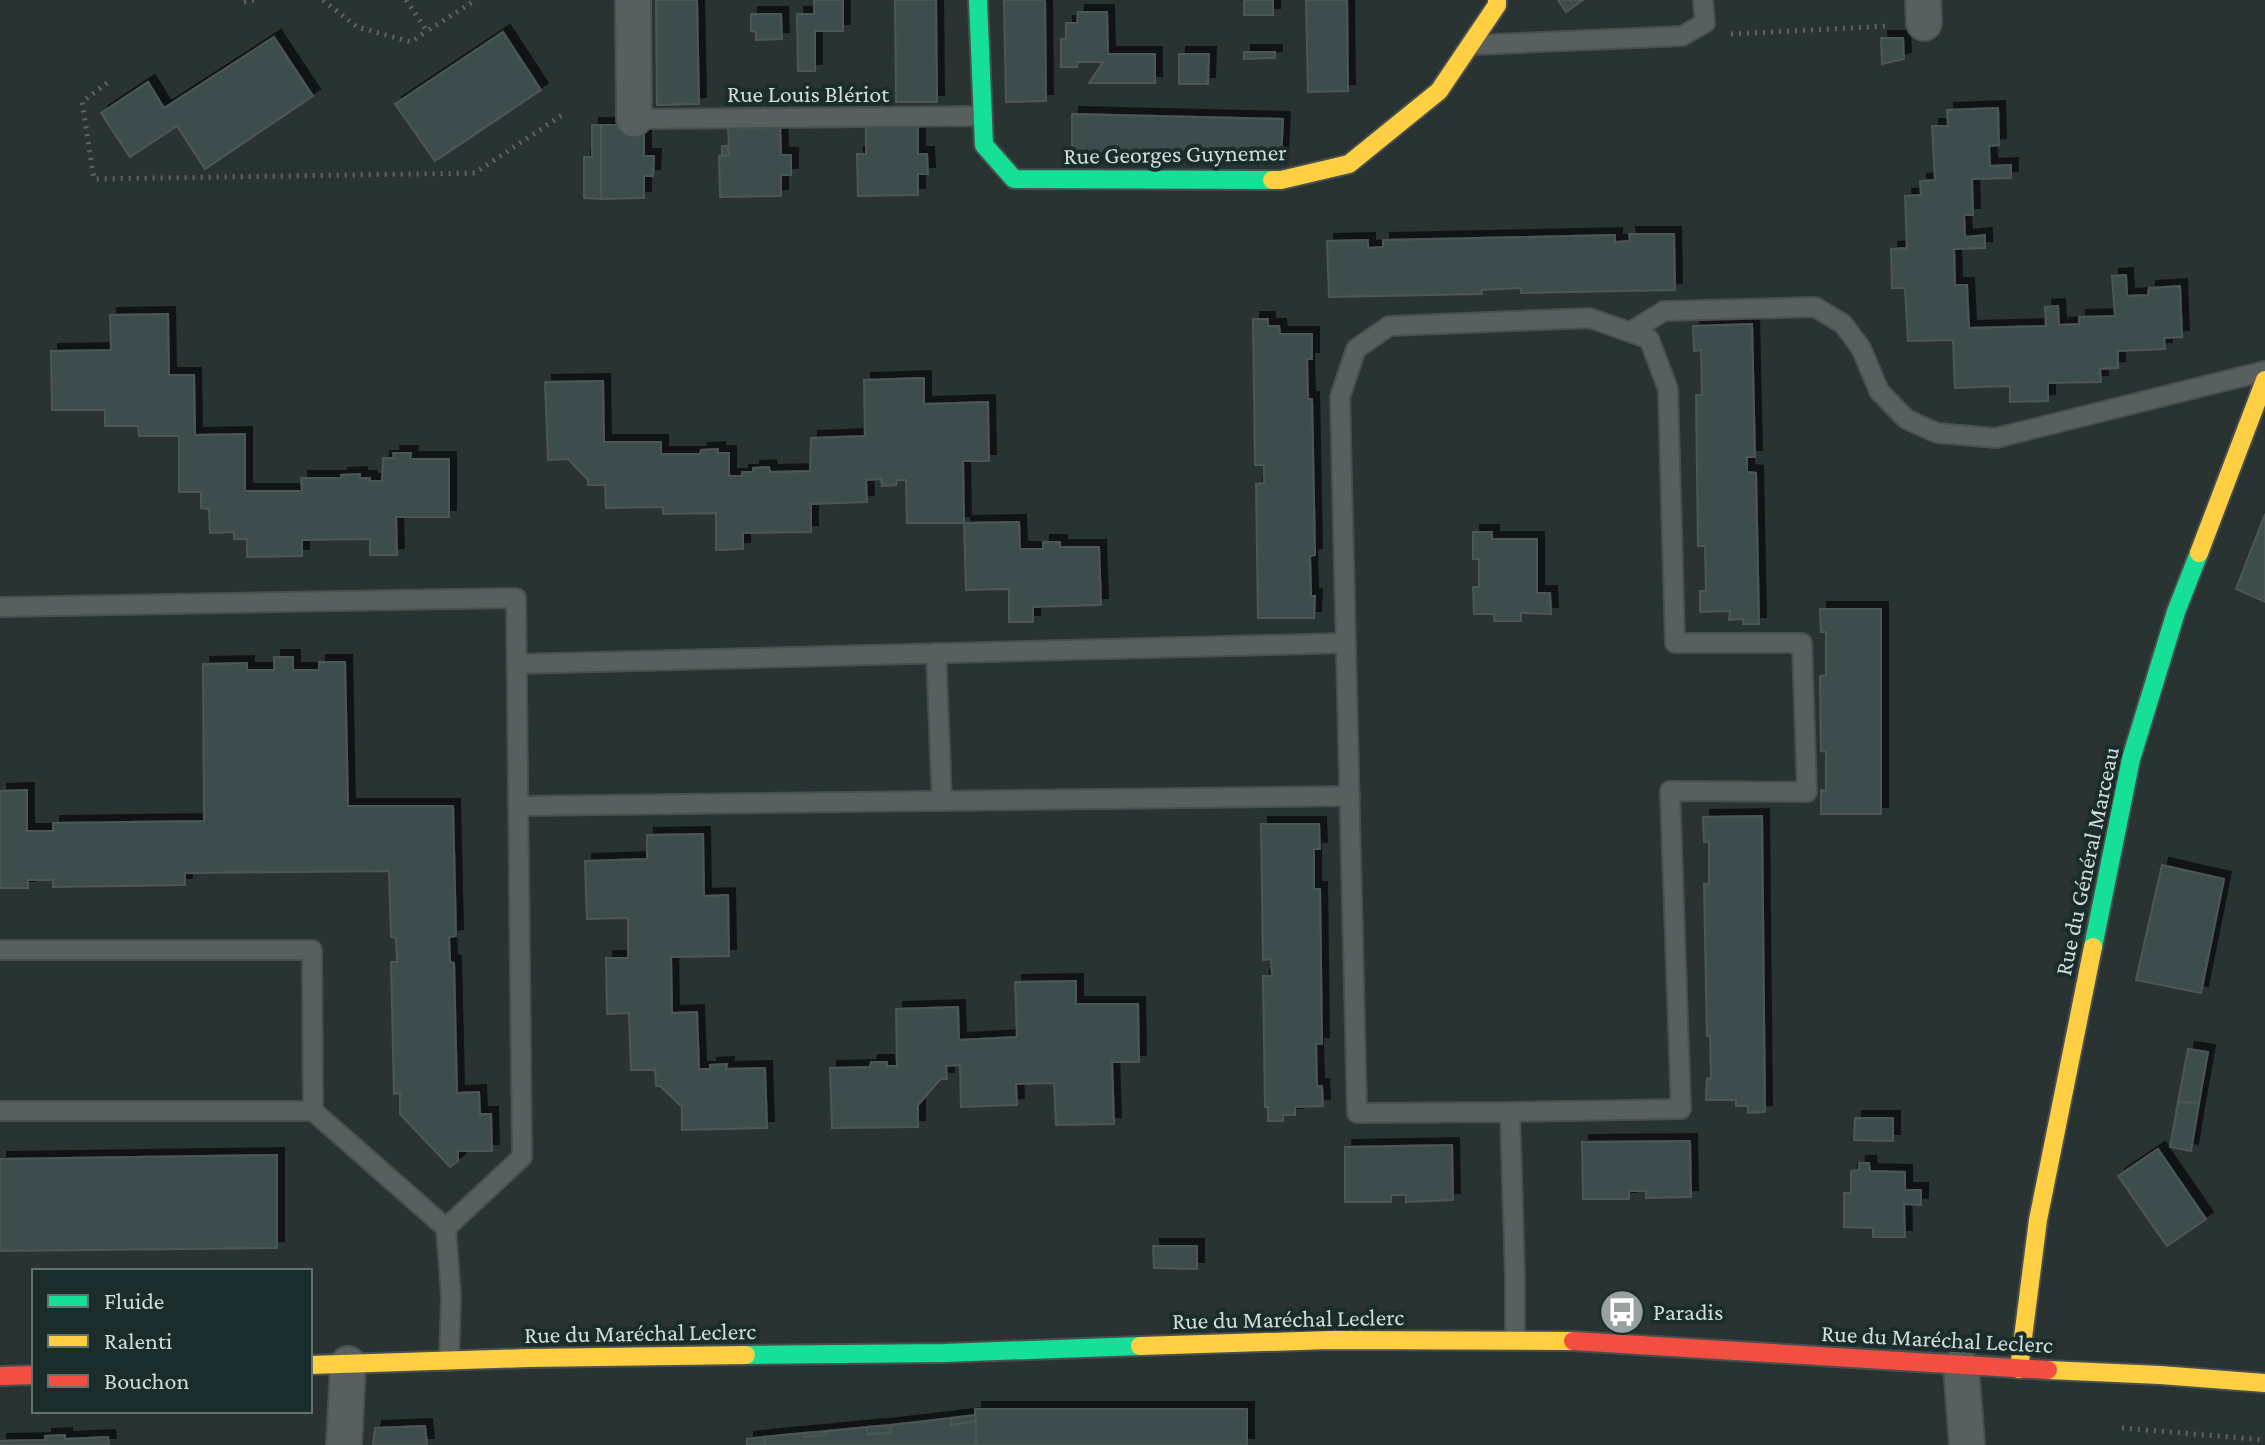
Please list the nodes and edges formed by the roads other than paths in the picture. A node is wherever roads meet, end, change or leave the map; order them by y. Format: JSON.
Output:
{"nodes":[{"id":1,"x":633,"y":0,"type":"edge"},
{"id":2,"x":978,"y":0,"type":"edge"},
{"id":3,"x":1497,"y":0,"type":"edge"},
{"id":4,"x":1703,"y":0,"type":"edge"},
{"id":5,"x":1470,"y":45,"type":"junction"},
{"id":6,"x":982,"y":116,"type":"junction"},
{"id":7,"x":634,"y":119,"type":"joint"},
{"id":8,"x":1630,"y":332,"type":"junction"},
{"id":9,"x":2265,"y":371,"type":"edge"},
{"id":10,"x":2265,"y":380,"type":"edge"},
{"id":11,"x":0,"y":607,"type":"edge"},
{"id":12,"x":1346,"y":643,"type":"junction"},
{"id":13,"x":936,"y":653,"type":"junction"},
{"id":14,"x":517,"y":664,"type":"junction"},
{"id":15,"x":1350,"y":796,"type":"junction"},
{"id":16,"x":942,"y":801,"type":"junction"},
{"id":17,"x":518,"y":806,"type":"junction"},
{"id":18,"x":0,"y":950,"type":"edge"},
{"id":19,"x":0,"y":1111,"type":"edge"},
{"id":20,"x":313,"y":1111,"type":"junction"},
{"id":21,"x":1510,"y":1112,"type":"junction"},
{"id":22,"x":446,"y":1228,"type":"junction"},
{"id":23,"x":1515,"y":1341,"type":"junction"},
{"id":24,"x":449,"y":1361,"type":"junction"},
{"id":25,"x":348,"y":1364,"type":"junction"},
{"id":26,"x":312,"y":1365,"type":"edge"},
{"id":27,"x":1961,"y":1366,"type":"junction"},
{"id":28,"x":2019,"y":1369,"type":"junction"},
{"id":29,"x":32,"y":1375,"type":"edge"},
{"id":30,"x":0,"y":1376,"type":"edge"},
{"id":31,"x":2265,"y":1383,"type":"edge"},
{"id":32,"x":344,"y":1445,"type":"edge"},
{"id":33,"x":1967,"y":1445,"type":"edge"}],
"edges":[{"from":1,"to":7,"type":"street"},
{"from":2,"to":6,"type":"main road","name":"Rue Georges Guynemer"},
{"from":3,"to":5,"type":"main road","name":"Rue Georges Guynemer"},
{"from":4,"to":5,"type":"lane"},
{"from":5,"to":6,"type":"main road","name":"Rue Georges Guynemer"},
{"from":6,"to":7,"type":"lane","name":"Rue Louis Blériot"},
{"from":8,"to":9,"type":"lane"},
{"from":8,"to":12,"type":"lane"},
{"from":8,"to":21,"type":"lane"},
{"from":10,"to":28,"type":"main road","name":"Rue du Général Marceau"},
{"from":11,"to":14,"type":"lane"},
{"from":12,"to":13,"type":"lane"},
{"from":12,"to":15,"type":"lane"},
{"from":13,"to":14,"type":"lane"},
{"from":13,"to":16,"type":"lane"},
{"from":14,"to":17,"type":"lane"},
{"from":15,"to":16,"type":"lane"},
{"from":15,"to":21,"type":"lane"},
{"from":16,"to":17,"type":"lane"},
{"from":17,"to":22,"type":"lane"},
{"from":18,"to":20,"type":"lane"},
{"from":19,"to":20,"type":"lane"},
{"from":20,"to":22,"type":"lane"},
{"from":21,"to":23,"type":"lane"},
{"from":22,"to":24,"type":"lane"},
{"from":23,"to":24,"type":"main road","name":"Rue du Maréchal Leclerc"},
{"from":23,"to":27,"type":"main road","name":"Rue du Maréchal Leclerc"},
{"from":24,"to":25,"type":"main road","name":"Rue du Maréchal Leclerc"},
{"from":25,"to":26,"type":"main road","name":"Rue du Maréchal Leclerc"},
{"from":25,"to":32,"type":"street"},
{"from":27,"to":28,"type":"main road","name":"Rue du Maréchal Leclerc"},
{"from":27,"to":33,"type":"street"},
{"from":28,"to":31,"type":"main road","name":"Rue du Maréchal Leclerc"},
{"from":29,"to":30,"type":"main road"}]}
